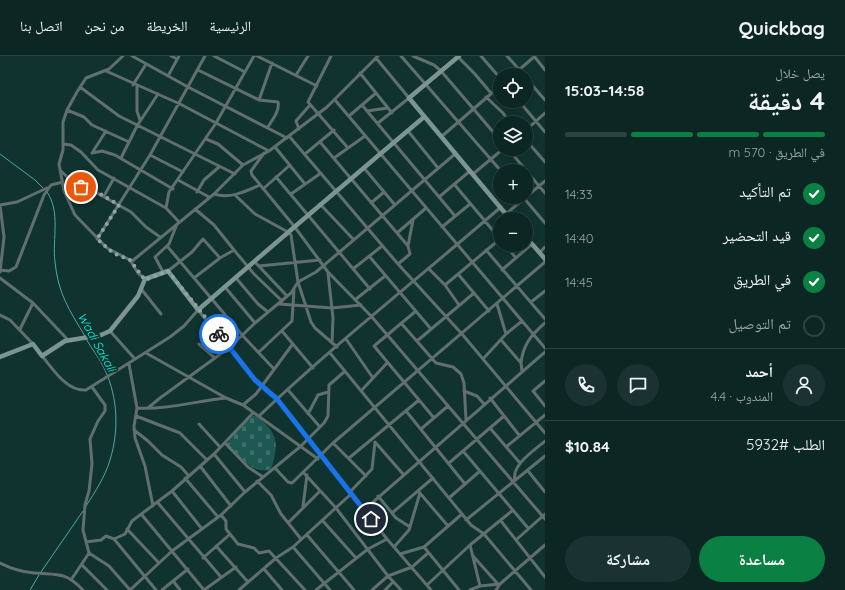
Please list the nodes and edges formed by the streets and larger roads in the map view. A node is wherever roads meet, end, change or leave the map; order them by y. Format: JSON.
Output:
{"nodes":[{"id":1,"x":123,"y":56,"type":"edge"},
{"id":2,"x":132,"y":56,"type":"edge"},
{"id":3,"x":171,"y":56,"type":"edge"},
{"id":4,"x":205,"y":56,"type":"edge"},
{"id":5,"x":214,"y":56,"type":"edge"},
{"id":6,"x":254,"y":56,"type":"edge"},
{"id":7,"x":257,"y":56,"type":"edge"},
{"id":8,"x":308,"y":56,"type":"edge"},
{"id":9,"x":331,"y":56,"type":"edge"},
{"id":10,"x":402,"y":56,"type":"edge"},
{"id":11,"x":413,"y":56,"type":"edge"},
{"id":12,"x":458,"y":56,"type":"edge"},
{"id":13,"x":481,"y":56,"type":"edge"},
{"id":14,"x":507,"y":56,"type":"edge"},
{"id":15,"x":534,"y":56,"type":"edge"},
{"id":16,"x":377,"y":57,"type":"edge"},
{"id":17,"x":178,"y":58,"type":"edge"},
{"id":18,"x":272,"y":63,"type":"junction"},
{"id":19,"x":146,"y":64,"type":"junction"},
{"id":20,"x":517,"y":68,"type":"edge"},
{"id":21,"x":521,"y":68,"type":"edge"},
{"id":22,"x":198,"y":70,"type":"junction"},
{"id":23,"x":493,"y":70,"type":"edge"},
{"id":24,"x":545,"y":70,"type":"edge"},
{"id":25,"x":106,"y":71,"type":"junction"},
{"id":26,"x":441,"y":71,"type":"junction"},
{"id":27,"x":244,"y":72,"type":"junction"},
{"id":28,"x":360,"y":72,"type":"junction"},
{"id":29,"x":296,"y":75,"type":"junction"},
{"id":30,"x":168,"y":76,"type":"junction"},
{"id":31,"x":426,"y":84,"type":"junction"},
{"id":32,"x":135,"y":85,"type":"junction"},
{"id":33,"x":317,"y":86,"type":"junction"},
{"id":34,"x":533,"y":86,"type":"edge"},
{"id":35,"x":80,"y":87,"type":"junction"},
{"id":36,"x":188,"y":87,"type":"junction"},
{"id":37,"x":235,"y":89,"type":"junction"},
{"id":38,"x":376,"y":93,"type":"junction"},
{"id":39,"x":491,"y":93,"type":"joint"},
{"id":40,"x":158,"y":94,"type":"junction"},
{"id":41,"x":409,"y":98,"type":"junction"},
{"id":42,"x":486,"y":98,"type":"junction"},
{"id":43,"x":259,"y":100,"type":"junction"},
{"id":44,"x":335,"y":100,"type":"junction"},
{"id":45,"x":545,"y":100,"type":"edge"},
{"id":46,"x":180,"y":104,"type":"junction"},
{"id":47,"x":310,"y":105,"type":"junction"},
{"id":48,"x":362,"y":105,"type":"junction"},
{"id":49,"x":226,"y":106,"type":"junction"},
{"id":50,"x":388,"y":108,"type":"junction"},
{"id":51,"x":525,"y":108,"type":"edge"},
{"id":52,"x":473,"y":109,"type":"junction"},
{"id":53,"x":67,"y":110,"type":"junction"},
{"id":54,"x":367,"y":111,"type":"junction"},
{"id":55,"x":392,"y":112,"type":"junction"},
{"id":56,"x":319,"y":113,"type":"junction"},
{"id":57,"x":545,"y":113,"type":"edge"},
{"id":58,"x":349,"y":116,"type":"junction"},
{"id":59,"x":505,"y":116,"type":"edge"},
{"id":60,"x":424,"y":117,"type":"junction"},
{"id":61,"x":140,"y":120,"type":"junction"},
{"id":62,"x":459,"y":121,"type":"junction"},
{"id":63,"x":536,"y":121,"type":"junction"},
{"id":64,"x":216,"y":123,"type":"junction"},
{"id":65,"x":378,"y":124,"type":"junction"},
{"id":66,"x":533,"y":124,"type":"edge"},
{"id":67,"x":137,"y":126,"type":"junction"},
{"id":68,"x":268,"y":127,"type":"junction"},
{"id":69,"x":299,"y":129,"type":"junction"},
{"id":70,"x":106,"y":130,"type":"junction"},
{"id":71,"x":334,"y":130,"type":"junction"},
{"id":72,"x":408,"y":131,"type":"junction"},
{"id":73,"x":493,"y":132,"type":"edge"},
{"id":74,"x":545,"y":132,"type":"edge"},
{"id":75,"x":161,"y":136,"type":"junction"},
{"id":76,"x":365,"y":136,"type":"junction"},
{"id":77,"x":288,"y":137,"type":"junction"},
{"id":78,"x":441,"y":137,"type":"junction"},
{"id":79,"x":206,"y":139,"type":"junction"},
{"id":80,"x":129,"y":142,"type":"junction"},
{"id":81,"x":320,"y":142,"type":"junction"},
{"id":82,"x":394,"y":142,"type":"junction"},
{"id":83,"x":63,"y":144,"type":"junction"},
{"id":84,"x":275,"y":147,"type":"junction"},
{"id":85,"x":348,"y":148,"type":"junction"},
{"id":86,"x":533,"y":148,"type":"edge"},
{"id":87,"x":269,"y":151,"type":"junction"},
{"id":88,"x":92,"y":153,"type":"junction"},
{"id":89,"x":264,"y":153,"type":"junction"},
{"id":90,"x":305,"y":154,"type":"junction"},
{"id":91,"x":380,"y":154,"type":"junction"},
{"id":92,"x":455,"y":154,"type":"junction"},
{"id":93,"x":150,"y":155,"type":"junction"},
{"id":94,"x":196,"y":155,"type":"junction"},
{"id":95,"x":495,"y":156,"type":"edge"},
{"id":96,"x":514,"y":156,"type":"edge"},
{"id":97,"x":88,"y":158,"type":"junction"},
{"id":98,"x":121,"y":158,"type":"junction"},
{"id":99,"x":334,"y":158,"type":"junction"},
{"id":100,"x":491,"y":159,"type":"junction"},
{"id":101,"x":545,"y":162,"type":"edge"},
{"id":102,"x":495,"y":164,"type":"edge"},
{"id":103,"x":243,"y":165,"type":"junction"},
{"id":104,"x":290,"y":165,"type":"junction"},
{"id":105,"x":220,"y":166,"type":"junction"},
{"id":106,"x":364,"y":168,"type":"junction"},
{"id":107,"x":438,"y":168,"type":"junction"},
{"id":108,"x":141,"y":171,"type":"junction"},
{"id":109,"x":62,"y":172,"type":"junction"},
{"id":110,"x":183,"y":172,"type":"junction"},
{"id":111,"x":472,"y":172,"type":"junction"},
{"id":112,"x":321,"y":173,"type":"junction"},
{"id":113,"x":235,"y":174,"type":"junction"},
{"id":114,"x":276,"y":177,"type":"junction"},
{"id":115,"x":114,"y":178,"type":"junction"},
{"id":116,"x":351,"y":179,"type":"junction"},
{"id":117,"x":178,"y":180,"type":"junction"},
{"id":118,"x":425,"y":180,"type":"junction"},
{"id":119,"x":545,"y":181,"type":"edge"},
{"id":120,"x":63,"y":182,"type":"junction"},
{"id":121,"x":305,"y":184,"type":"junction"},
{"id":122,"x":454,"y":184,"type":"junction"},
{"id":123,"x":260,"y":185,"type":"junction"},
{"id":124,"x":539,"y":186,"type":"junction"},
{"id":125,"x":48,"y":188,"type":"junction"},
{"id":126,"x":130,"y":188,"type":"junction"},
{"id":127,"x":173,"y":189,"type":"junction"},
{"id":128,"x":263,"y":189,"type":"junction"},
{"id":129,"x":336,"y":190,"type":"junction"},
{"id":130,"x":533,"y":191,"type":"edge"},
{"id":131,"x":198,"y":192,"type":"junction"},
{"id":132,"x":384,"y":192,"type":"junction"},
{"id":133,"x":411,"y":192,"type":"junction"},
{"id":134,"x":545,"y":193,"type":"edge"},
{"id":135,"x":214,"y":194,"type":"junction"},
{"id":136,"x":290,"y":194,"type":"junction"},
{"id":137,"x":235,"y":195,"type":"junction"},
{"id":138,"x":104,"y":196,"type":"junction"},
{"id":139,"x":209,"y":197,"type":"junction"},
{"id":140,"x":439,"y":197,"type":"junction"},
{"id":141,"x":371,"y":203,"type":"junction"},
{"id":142,"x":320,"y":204,"type":"junction"},
{"id":143,"x":470,"y":204,"type":"junction"},
{"id":144,"x":517,"y":204,"type":"edge"},
{"id":145,"x":529,"y":204,"type":"edge"},
{"id":146,"x":0,"y":205,"type":"edge"},
{"id":147,"x":119,"y":205,"type":"junction"},
{"id":148,"x":395,"y":205,"type":"junction"},
{"id":149,"x":501,"y":207,"type":"junction"},
{"id":150,"x":166,"y":208,"type":"junction"},
{"id":151,"x":426,"y":208,"type":"junction"},
{"id":152,"x":195,"y":209,"type":"junction"},
{"id":153,"x":505,"y":212,"type":"edge"},
{"id":154,"x":508,"y":212,"type":"edge"},
{"id":155,"x":307,"y":214,"type":"junction"},
{"id":156,"x":382,"y":216,"type":"junction"},
{"id":157,"x":455,"y":216,"type":"junction"},
{"id":158,"x":413,"y":220,"type":"junction"},
{"id":159,"x":485,"y":221,"type":"junction"},
{"id":160,"x":178,"y":223,"type":"junction"},
{"id":161,"x":545,"y":223,"type":"edge"},
{"id":162,"x":294,"y":226,"type":"junction"},
{"id":163,"x":442,"y":227,"type":"junction"},
{"id":164,"x":3,"y":228,"type":"junction"},
{"id":165,"x":368,"y":229,"type":"junction"},
{"id":166,"x":0,"y":231,"type":"edge"},
{"id":167,"x":493,"y":231,"type":"edge"},
{"id":168,"x":288,"y":232,"type":"junction"},
{"id":169,"x":397,"y":233,"type":"junction"},
{"id":170,"x":160,"y":237,"type":"junction"},
{"id":171,"x":97,"y":239,"type":"junction"},
{"id":172,"x":354,"y":240,"type":"junction"},
{"id":173,"x":493,"y":244,"type":"edge"},
{"id":174,"x":457,"y":245,"type":"junction"},
{"id":175,"x":533,"y":245,"type":"edge"},
{"id":176,"x":168,"y":246,"type":"junction"},
{"id":177,"x":382,"y":246,"type":"junction"},
{"id":178,"x":408,"y":246,"type":"junction"},
{"id":179,"x":545,"y":247,"type":"edge"},
{"id":180,"x":234,"y":250,"type":"junction"},
{"id":181,"x":486,"y":250,"type":"junction"},
{"id":182,"x":339,"y":252,"type":"junction"},
{"id":183,"x":511,"y":252,"type":"edge"},
{"id":184,"x":523,"y":252,"type":"edge"},
{"id":185,"x":539,"y":252,"type":"junction"},
{"id":186,"x":369,"y":256,"type":"junction"},
{"id":187,"x":220,"y":258,"type":"junction"},
{"id":188,"x":516,"y":258,"type":"junction"},
{"id":189,"x":545,"y":259,"type":"edge"},
{"id":190,"x":320,"y":260,"type":"junction"},
{"id":191,"x":180,"y":261,"type":"junction"},
{"id":192,"x":131,"y":262,"type":"junction"},
{"id":193,"x":255,"y":262,"type":"junction"},
{"id":194,"x":471,"y":262,"type":"junction"},
{"id":195,"x":545,"y":262,"type":"edge"},
{"id":196,"x":296,"y":263,"type":"junction"},
{"id":197,"x":398,"y":264,"type":"junction"},
{"id":198,"x":323,"y":265,"type":"junction"},
{"id":199,"x":259,"y":266,"type":"junction"},
{"id":200,"x":248,"y":267,"type":"junction"},
{"id":201,"x":353,"y":269,"type":"junction"},
{"id":202,"x":429,"y":269,"type":"junction"},
{"id":203,"x":502,"y":270,"type":"junction"},
{"id":204,"x":0,"y":271,"type":"edge"},
{"id":205,"x":166,"y":271,"type":"junction"},
{"id":206,"x":328,"y":272,"type":"junction"},
{"id":207,"x":458,"y":274,"type":"junction"},
{"id":208,"x":385,"y":276,"type":"junction"},
{"id":209,"x":0,"y":278,"type":"edge"},
{"id":210,"x":194,"y":278,"type":"junction"},
{"id":211,"x":236,"y":278,"type":"junction"},
{"id":212,"x":145,"y":280,"type":"junction"},
{"id":213,"x":414,"y":281,"type":"junction"},
{"id":214,"x":298,"y":282,"type":"junction"},
{"id":215,"x":445,"y":285,"type":"junction"},
{"id":216,"x":225,"y":287,"type":"junction"},
{"id":217,"x":517,"y":287,"type":"junction"},
{"id":218,"x":370,"y":288,"type":"junction"},
{"id":219,"x":142,"y":290,"type":"junction"},
{"id":220,"x":294,"y":290,"type":"junction"},
{"id":221,"x":545,"y":291,"type":"edge"},
{"id":222,"x":400,"y":293,"type":"junction"},
{"id":223,"x":474,"y":293,"type":"junction"},
{"id":224,"x":288,"y":296,"type":"junction"},
{"id":225,"x":212,"y":298,"type":"junction"},
{"id":226,"x":356,"y":299,"type":"junction"},
{"id":227,"x":282,"y":300,"type":"junction"},
{"id":228,"x":502,"y":300,"type":"junction"},
{"id":229,"x":531,"y":302,"type":"junction"},
{"id":230,"x":33,"y":303,"type":"junction"},
{"id":231,"x":279,"y":304,"type":"junction"},
{"id":232,"x":292,"y":304,"type":"junction"},
{"id":233,"x":497,"y":304,"type":"junction"},
{"id":234,"x":361,"y":305,"type":"junction"},
{"id":235,"x":459,"y":305,"type":"junction"},
{"id":236,"x":306,"y":306,"type":"junction"},
{"id":237,"x":332,"y":308,"type":"junction"},
{"id":238,"x":198,"y":310,"type":"junction"},
{"id":239,"x":416,"y":311,"type":"junction"},
{"id":240,"x":489,"y":311,"type":"junction"},
{"id":241,"x":268,"y":312,"type":"junction"},
{"id":242,"x":161,"y":314,"type":"dead end"},
{"id":243,"x":0,"y":315,"type":"edge"},
{"id":244,"x":371,"y":316,"type":"junction"},
{"id":245,"x":446,"y":316,"type":"junction"},
{"id":246,"x":545,"y":318,"type":"edge"},
{"id":247,"x":522,"y":321,"type":"junction"},
{"id":248,"x":255,"y":323,"type":"junction"},
{"id":249,"x":401,"y":323,"type":"junction"},
{"id":250,"x":545,"y":323,"type":"edge"},
{"id":251,"x":20,"y":329,"type":"junction"},
{"id":252,"x":431,"y":329,"type":"junction"},
{"id":253,"x":110,"y":331,"type":"junction"},
{"id":254,"x":282,"y":331,"type":"junction"},
{"id":255,"x":462,"y":334,"type":"junction"},
{"id":256,"x":506,"y":334,"type":"junction"},
{"id":257,"x":532,"y":334,"type":"junction"},
{"id":258,"x":387,"y":335,"type":"junction"},
{"id":259,"x":243,"y":336,"type":"junction"},
{"id":260,"x":346,"y":339,"type":"junction"},
{"id":261,"x":68,"y":340,"type":"junction"},
{"id":262,"x":417,"y":341,"type":"junction"},
{"id":263,"x":502,"y":341,"type":"junction"},
{"id":264,"x":332,"y":342,"type":"junction"},
{"id":265,"x":33,"y":344,"type":"junction"},
{"id":266,"x":199,"y":344,"type":"dead end"},
{"id":267,"x":292,"y":345,"type":"junction"},
{"id":268,"x":230,"y":347,"type":"junction"},
{"id":269,"x":337,"y":347,"type":"junction"},
{"id":270,"x":545,"y":348,"type":"edge"},
{"id":271,"x":259,"y":352,"type":"junction"},
{"id":272,"x":545,"y":352,"type":"edge"},
{"id":273,"x":146,"y":353,"type":"junction"},
{"id":274,"x":330,"y":353,"type":"junction"},
{"id":275,"x":42,"y":356,"type":"junction"},
{"id":276,"x":0,"y":357,"type":"edge"},
{"id":277,"x":215,"y":358,"type":"junction"},
{"id":278,"x":135,"y":359,"type":"junction"},
{"id":279,"x":432,"y":359,"type":"junction"},
{"id":280,"x":483,"y":359,"type":"junction"},
{"id":281,"x":387,"y":362,"type":"junction"},
{"id":282,"x":521,"y":363,"type":"junction"},
{"id":283,"x":128,"y":364,"type":"junction"},
{"id":284,"x":313,"y":368,"type":"junction"},
{"id":285,"x":274,"y":369,"type":"junction"},
{"id":286,"x":418,"y":371,"type":"junction"},
{"id":287,"x":522,"y":371,"type":"junction"},
{"id":288,"x":344,"y":372,"type":"junction"},
{"id":289,"x":190,"y":377,"type":"junction"},
{"id":290,"x":374,"y":378,"type":"junction"},
{"id":291,"x":405,"y":382,"type":"junction"},
{"id":292,"x":545,"y":382,"type":"edge"},
{"id":293,"x":262,"y":385,"type":"junction"},
{"id":294,"x":505,"y":386,"type":"junction"},
{"id":295,"x":92,"y":387,"type":"junction"},
{"id":296,"x":288,"y":390,"type":"junction"},
{"id":297,"x":361,"y":391,"type":"junction"},
{"id":298,"x":464,"y":391,"type":"junction"},
{"id":299,"x":328,"y":392,"type":"junction"},
{"id":300,"x":226,"y":398,"type":"junction"},
{"id":301,"x":490,"y":398,"type":"junction"},
{"id":302,"x":277,"y":399,"type":"junction"},
{"id":303,"x":419,"y":400,"type":"junction"},
{"id":304,"x":484,"y":404,"type":"junction"},
{"id":305,"x":243,"y":405,"type":"junction"},
{"id":306,"x":448,"y":406,"type":"junction"},
{"id":307,"x":545,"y":406,"type":"edge"},
{"id":308,"x":375,"y":407,"type":"junction"},
{"id":309,"x":137,"y":408,"type":"junction"},
{"id":310,"x":148,"y":408,"type":"junction"},
{"id":311,"x":406,"y":411,"type":"junction"},
{"id":312,"x":253,"y":413,"type":"junction"},
{"id":313,"x":308,"y":414,"type":"junction"},
{"id":314,"x":545,"y":415,"type":"edge"},
{"id":315,"x":136,"y":416,"type":"junction"},
{"id":316,"x":259,"y":416,"type":"junction"},
{"id":317,"x":504,"y":416,"type":"junction"},
{"id":318,"x":434,"y":418,"type":"junction"},
{"id":319,"x":464,"y":421,"type":"junction"},
{"id":320,"x":536,"y":422,"type":"junction"},
{"id":321,"x":199,"y":424,"type":"dead end"},
{"id":322,"x":389,"y":424,"type":"junction"},
{"id":323,"x":320,"y":427,"type":"junction"},
{"id":324,"x":490,"y":428,"type":"junction"},
{"id":325,"x":421,"y":429,"type":"junction"},
{"id":326,"x":134,"y":430,"type":"junction"},
{"id":327,"x":545,"y":432,"type":"edge"},
{"id":328,"x":519,"y":435,"type":"junction"},
{"id":329,"x":309,"y":438,"type":"junction"},
{"id":330,"x":372,"y":439,"type":"junction"},
{"id":331,"x":477,"y":439,"type":"junction"},
{"id":332,"x":545,"y":441,"type":"edge"},
{"id":333,"x":375,"y":442,"type":"junction"},
{"id":334,"x":225,"y":443,"type":"junction"},
{"id":335,"x":333,"y":443,"type":"junction"},
{"id":336,"x":301,"y":446,"type":"junction"},
{"id":337,"x":435,"y":446,"type":"junction"},
{"id":338,"x":220,"y":447,"type":"junction"},
{"id":339,"x":506,"y":448,"type":"junction"},
{"id":340,"x":463,"y":451,"type":"junction"},
{"id":341,"x":214,"y":454,"type":"junction"},
{"id":342,"x":322,"y":455,"type":"junction"},
{"id":343,"x":545,"y":456,"type":"edge"},
{"id":344,"x":349,"y":458,"type":"junction"},
{"id":345,"x":318,"y":459,"type":"junction"},
{"id":346,"x":207,"y":460,"type":"junction"},
{"id":347,"x":419,"y":460,"type":"junction"},
{"id":348,"x":449,"y":463,"type":"junction"},
{"id":349,"x":520,"y":463,"type":"junction"},
{"id":350,"x":200,"y":466,"type":"junction"},
{"id":351,"x":275,"y":468,"type":"junction"},
{"id":352,"x":480,"y":471,"type":"junction"},
{"id":353,"x":528,"y":471,"type":"junction"},
{"id":354,"x":304,"y":472,"type":"junction"},
{"id":355,"x":403,"y":474,"type":"junction"},
{"id":356,"x":188,"y":475,"type":"junction"},
{"id":357,"x":307,"y":476,"type":"junction"},
{"id":358,"x":366,"y":476,"type":"junction"},
{"id":359,"x":263,"y":477,"type":"junction"},
{"id":360,"x":185,"y":478,"type":"junction"},
{"id":361,"x":433,"y":478,"type":"junction"},
{"id":362,"x":257,"y":481,"type":"junction"},
{"id":363,"x":514,"y":481,"type":"junction"},
{"id":364,"x":465,"y":484,"type":"junction"},
{"id":365,"x":172,"y":491,"type":"junction"},
{"id":366,"x":320,"y":491,"type":"junction"},
{"id":367,"x":245,"y":492,"type":"junction"},
{"id":368,"x":419,"y":492,"type":"junction"},
{"id":369,"x":545,"y":492,"type":"edge"},
{"id":370,"x":351,"y":493,"type":"junction"},
{"id":371,"x":499,"y":493,"type":"junction"},
{"id":372,"x":378,"y":496,"type":"junction"},
{"id":373,"x":449,"y":498,"type":"junction"},
{"id":374,"x":158,"y":503,"type":"junction"},
{"id":375,"x":153,"y":506,"type":"junction"},
{"id":376,"x":231,"y":506,"type":"junction"},
{"id":377,"x":303,"y":506,"type":"junction"},
{"id":378,"x":336,"y":508,"type":"junction"},
{"id":379,"x":364,"y":510,"type":"junction"},
{"id":380,"x":513,"y":510,"type":"junction"},
{"id":381,"x":392,"y":513,"type":"junction"},
{"id":382,"x":462,"y":514,"type":"junction"},
{"id":383,"x":142,"y":515,"type":"junction"},
{"id":384,"x":219,"y":516,"type":"junction"},
{"id":385,"x":544,"y":516,"type":"edge"},
{"id":386,"x":322,"y":520,"type":"junction"},
{"id":387,"x":466,"y":520,"type":"junction"},
{"id":388,"x":501,"y":521,"type":"junction"},
{"id":389,"x":288,"y":523,"type":"junction"},
{"id":390,"x":448,"y":526,"type":"junction"},
{"id":391,"x":410,"y":528,"type":"junction"},
{"id":392,"x":528,"y":528,"type":"junction"},
{"id":393,"x":127,"y":529,"type":"junction"},
{"id":394,"x":202,"y":529,"type":"junction"},
{"id":395,"x":484,"y":534,"type":"junction"},
{"id":396,"x":229,"y":535,"type":"junction"},
{"id":397,"x":307,"y":535,"type":"junction"},
{"id":398,"x":114,"y":539,"type":"junction"},
{"id":399,"x":301,"y":539,"type":"junction"},
{"id":400,"x":387,"y":539,"type":"junction"},
{"id":401,"x":187,"y":540,"type":"junction"},
{"id":402,"x":516,"y":540,"type":"junction"},
{"id":403,"x":86,"y":542,"type":"junction"},
{"id":404,"x":470,"y":545,"type":"junction"},
{"id":405,"x":545,"y":545,"type":"edge"},
{"id":406,"x":216,"y":546,"type":"junction"},
{"id":407,"x":293,"y":546,"type":"junction"},
{"id":408,"x":394,"y":547,"type":"junction"},
{"id":409,"x":424,"y":547,"type":"junction"},
{"id":410,"x":368,"y":549,"type":"junction"},
{"id":411,"x":172,"y":551,"type":"junction"},
{"id":412,"x":89,"y":553,"type":"junction"},
{"id":413,"x":428,"y":553,"type":"junction"},
{"id":414,"x":400,"y":554,"type":"junction"},
{"id":415,"x":473,"y":556,"type":"junction"},
{"id":416,"x":203,"y":558,"type":"junction"},
{"id":417,"x":276,"y":558,"type":"junction"},
{"id":418,"x":356,"y":558,"type":"junction"},
{"id":419,"x":530,"y":559,"type":"junction"},
{"id":420,"x":0,"y":563,"type":"edge"},
{"id":421,"x":159,"y":563,"type":"junction"},
{"id":422,"x":82,"y":565,"type":"junction"},
{"id":423,"x":236,"y":567,"type":"junction"},
{"id":424,"x":412,"y":567,"type":"junction"},
{"id":425,"x":188,"y":569,"type":"junction"},
{"id":426,"x":264,"y":569,"type":"junction"},
{"id":427,"x":338,"y":571,"type":"junction"},
{"id":428,"x":443,"y":571,"type":"junction"},
{"id":429,"x":515,"y":571,"type":"junction"},
{"id":430,"x":144,"y":576,"type":"junction"},
{"id":431,"x":388,"y":576,"type":"junction"},
{"id":432,"x":545,"y":576,"type":"edge"},
{"id":433,"x":221,"y":577,"type":"junction"},
{"id":434,"x":71,"y":580,"type":"junction"},
{"id":435,"x":174,"y":582,"type":"junction"},
{"id":436,"x":248,"y":582,"type":"junction"},
{"id":437,"x":393,"y":582,"type":"junction"},
{"id":438,"x":324,"y":584,"type":"junction"},
{"id":439,"x":499,"y":584,"type":"junction"},
{"id":440,"x":427,"y":585,"type":"junction"},
{"id":441,"x":480,"y":586,"type":"junction"},
{"id":442,"x":83,"y":590,"type":"edge"},
{"id":443,"x":107,"y":590,"type":"edge"},
{"id":444,"x":130,"y":590,"type":"edge"},
{"id":445,"x":156,"y":590,"type":"edge"},
{"id":446,"x":162,"y":590,"type":"edge"},
{"id":447,"x":180,"y":590,"type":"edge"},
{"id":448,"x":204,"y":590,"type":"edge"},
{"id":449,"x":239,"y":590,"type":"edge"},
{"id":450,"x":282,"y":590,"type":"edge"},
{"id":451,"x":305,"y":590,"type":"edge"},
{"id":452,"x":316,"y":590,"type":"edge"},
{"id":453,"x":330,"y":590,"type":"edge"},
{"id":454,"x":354,"y":590,"type":"edge"},
{"id":455,"x":372,"y":590,"type":"edge"},
{"id":456,"x":385,"y":590,"type":"edge"},
{"id":457,"x":401,"y":590,"type":"edge"},
{"id":458,"x":431,"y":590,"type":"edge"},
{"id":459,"x":459,"y":590,"type":"edge"},
{"id":460,"x":470,"y":590,"type":"edge"},
{"id":461,"x":496,"y":590,"type":"edge"},
{"id":462,"x":530,"y":590,"type":"edge"}],
"edges":[{"from":1,"to":25,"type":"street"},
{"from":2,"to":19,"type":"street"},
{"from":3,"to":17,"type":"street"},
{"from":4,"to":22,"type":"street"},
{"from":5,"to":27,"type":"street"},
{"from":6,"to":27,"type":"street"},
{"from":7,"to":18,"type":"street"},
{"from":8,"to":29,"type":"street"},
{"from":9,"to":33,"type":"street"},
{"from":10,"to":31,"type":"street"},
{"from":11,"to":26,"type":"street"},
{"from":12,"to":26,"type":"street"},
{"from":12,"to":39,"type":"street"},
{"from":13,"to":23,"type":"street"},
{"from":14,"to":20,"type":"street"},
{"from":15,"to":21,"type":"street"},
{"from":15,"to":24,"type":"street"},
{"from":16,"to":28,"type":"street"},
{"from":16,"to":41,"type":"street"},
{"from":17,"to":30,"type":"street"},
{"from":18,"to":29,"type":"street"},
{"from":18,"to":43,"type":"street"},
{"from":19,"to":30,"type":"street"},
{"from":19,"to":32,"type":"street"},
{"from":22,"to":36,"type":"street"},
{"from":22,"to":37,"type":"street"},
{"from":25,"to":32,"type":"street"},
{"from":25,"to":35,"type":"street"},
{"from":26,"to":31,"type":"street"},
{"from":26,"to":52,"type":"street"},
{"from":27,"to":37,"type":"street"},
{"from":28,"to":38,"type":"street"},
{"from":28,"to":44,"type":"street"},
{"from":29,"to":33,"type":"street"},
{"from":30,"to":36,"type":"street"},
{"from":31,"to":41,"type":"street"},
{"from":31,"to":62,"type":"street"},
{"from":32,"to":40,"type":"street"},
{"from":32,"to":61,"type":"street"},
{"from":33,"to":47,"type":"street"},
{"from":34,"to":45,"type":"street"},
{"from":35,"to":53,"type":"street"},
{"from":35,"to":67,"type":"street"},
{"from":36,"to":46,"type":"street"},
{"from":36,"to":49,"type":"street"},
{"from":37,"to":43,"type":"street"},
{"from":37,"to":49,"type":"street"},
{"from":38,"to":48,"type":"street"},
{"from":38,"to":50,"type":"street"},
{"from":39,"to":42,"type":"street"},
{"from":40,"to":46,"type":"street"},
{"from":40,"to":61,"type":"street"},
{"from":41,"to":55,"type":"street"},
{"from":41,"to":60,"type":"street"},
{"from":42,"to":52,"type":"street"},
{"from":42,"to":59,"type":"street"},
{"from":43,"to":68,"type":"street"},
{"from":44,"to":56,"type":"street"},
{"from":44,"to":58,"type":"street"},
{"from":46,"to":64,"type":"street"},
{"from":46,"to":75,"type":"street"},
{"from":47,"to":56,"type":"street"},
{"from":47,"to":69,"type":"street"},
{"from":48,"to":54,"type":"street"},
{"from":48,"to":58,"type":"street"},
{"from":49,"to":64,"type":"street"},
{"from":49,"to":68,"type":"street"},
{"from":50,"to":54,"type":"street"},
{"from":50,"to":55,"type":"street"},
{"from":51,"to":63,"type":"street"},
{"from":52,"to":62,"type":"street"},
{"from":52,"to":73,"type":"street"},
{"from":53,"to":70,"type":"street"},
{"from":53,"to":83,"type":"street"},
{"from":54,"to":65,"type":"street"},
{"from":55,"to":65,"type":"street"},
{"from":56,"to":69,"type":"street"},
{"from":56,"to":71,"type":"street"},
{"from":57,"to":63,"type":"street"},
{"from":58,"to":76,"type":"street"},
{"from":60,"to":72,"type":"street"},
{"from":60,"to":78,"type":"street"},
{"from":61,"to":67,"type":"street"},
{"from":62,"to":78,"type":"street"},
{"from":62,"to":100,"type":"street"},
{"from":63,"to":66,"type":"street"},
{"from":63,"to":74,"type":"street"},
{"from":64,"to":79,"type":"street"},
{"from":64,"to":87,"type":"street"},
{"from":65,"to":82,"type":"street"},
{"from":67,"to":75,"type":"street"},
{"from":67,"to":80,"type":"street"},
{"from":68,"to":77,"type":"street"},
{"from":69,"to":77,"type":"street"},
{"from":70,"to":80,"type":"street"},
{"from":70,"to":88,"type":"street"},
{"from":71,"to":81,"type":"street"},
{"from":71,"to":85,"type":"street"},
{"from":72,"to":82,"type":"street"},
{"from":72,"to":107,"type":"street"},
{"from":75,"to":93,"type":"street"},
{"from":75,"to":94,"type":"street"},
{"from":76,"to":85,"type":"street"},
{"from":76,"to":91,"type":"street"},
{"from":77,"to":84,"type":"street"},
{"from":77,"to":90,"type":"street"},
{"from":78,"to":92,"type":"street"},
{"from":79,"to":94,"type":"street"},
{"from":79,"to":103,"type":"street"},
{"from":80,"to":98,"type":"street"},
{"from":81,"to":90,"type":"street"},
{"from":81,"to":99,"type":"street"},
{"from":82,"to":91,"type":"street"},
{"from":82,"to":118,"type":"street"},
{"from":83,"to":97,"type":"street"},
{"from":83,"to":109,"type":"street"},
{"from":84,"to":87,"type":"street"},
{"from":84,"to":104,"type":"street"},
{"from":85,"to":99,"type":"street"},
{"from":86,"to":101,"type":"street"},
{"from":87,"to":89,"type":"street"},
{"from":88,"to":97,"type":"street"},
{"from":88,"to":98,"type":"street"},
{"from":89,"to":103,"type":"street"},
{"from":89,"to":123,"type":"street"},
{"from":90,"to":112,"type":"street"},
{"from":91,"to":106,"type":"street"},
{"from":91,"to":133,"type":"street"},
{"from":92,"to":107,"type":"street"},
{"from":92,"to":111,"type":"street"},
{"from":93,"to":108,"type":"street"},
{"from":93,"to":110,"type":"street"},
{"from":94,"to":105,"type":"street"},
{"from":94,"to":110,"type":"street"},
{"from":95,"to":100,"type":"street"},
{"from":96,"to":124,"type":"street"},
{"from":97,"to":115,"type":"street"},
{"from":98,"to":108,"type":"street"},
{"from":99,"to":116,"type":"street"},
{"from":100,"to":102,"type":"street"},
{"from":100,"to":111,"type":"street"},
{"from":103,"to":113,"type":"street"},
{"from":104,"to":114,"type":"street"},
{"from":104,"to":121,"type":"street"},
{"from":105,"to":113,"type":"street"},
{"from":105,"to":131,"type":"street"},
{"from":106,"to":116,"type":"street"},
{"from":106,"to":132,"type":"street"},
{"from":107,"to":118,"type":"street"},
{"from":108,"to":126,"type":"street"},
{"from":108,"to":127,"type":"street"},
{"from":109,"to":120,"type":"street"},
{"from":109,"to":138,"type":"street"},
{"from":110,"to":117,"type":"street"},
{"from":111,"to":122,"type":"street"},
{"from":111,"to":149,"type":"street"},
{"from":112,"to":121,"type":"street"},
{"from":112,"to":129,"type":"street"},
{"from":113,"to":135,"type":"street"},
{"from":114,"to":128,"type":"street"},
{"from":114,"to":136,"type":"street"},
{"from":115,"to":126,"type":"street"},
{"from":115,"to":138,"type":"street"},
{"from":116,"to":129,"type":"street"},
{"from":116,"to":141,"type":"street"},
{"from":117,"to":127,"type":"street"},
{"from":117,"to":131,"type":"street"},
{"from":118,"to":133,"type":"street"},
{"from":118,"to":140,"type":"street"},
{"from":119,"to":124,"type":"street"},
{"from":120,"to":125,"type":"street"},
{"from":120,"to":171,"type":"street"},
{"from":121,"to":136,"type":"street"},
{"from":122,"to":140,"type":"street"},
{"from":122,"to":143,"type":"street"},
{"from":123,"to":128,"type":"street"},
{"from":123,"to":137,"type":"street"},
{"from":124,"to":130,"type":"street"},
{"from":124,"to":134,"type":"street"},
{"from":125,"to":146,"type":"street"},
{"from":125,"to":204,"type":"street"},
{"from":126,"to":147,"type":"street"},
{"from":126,"to":150,"type":"street"},
{"from":127,"to":150,"type":"street"},
{"from":128,"to":162,"type":"street"},
{"from":129,"to":142,"type":"street"},
{"from":129,"to":165,"type":"street"},
{"from":131,"to":139,"type":"street"},
{"from":132,"to":141,"type":"street"},
{"from":132,"to":148,"type":"street"},
{"from":133,"to":148,"type":"street"},
{"from":133,"to":151,"type":"street"},
{"from":135,"to":137,"type":"street"},
{"from":135,"to":139,"type":"street"},
{"from":136,"to":155,"type":"street"},
{"from":137,"to":168,"type":"street"},
{"from":138,"to":147,"type":"street"},
{"from":139,"to":152,"type":"street"},
{"from":140,"to":157,"type":"street"},
{"from":141,"to":156,"type":"street"},
{"from":142,"to":155,"type":"street"},
{"from":142,"to":172,"type":"street"},
{"from":143,"to":157,"type":"street"},
{"from":143,"to":159,"type":"street"},
{"from":144,"to":154,"type":"street"},
{"from":145,"to":161,"type":"street"},
{"from":146,"to":164,"type":"street"},
{"from":147,"to":170,"type":"street"},
{"from":147,"to":171,"type":"street"},
{"from":148,"to":156,"type":"street"},
{"from":149,"to":153,"type":"street"},
{"from":149,"to":159,"type":"street"},
{"from":150,"to":160,"type":"street"},
{"from":151,"to":158,"type":"street"},
{"from":151,"to":163,"type":"street"},
{"from":152,"to":160,"type":"street"},
{"from":152,"to":180,"type":"street"},
{"from":155,"to":162,"type":"street"},
{"from":155,"to":182,"type":"street"},
{"from":156,"to":165,"type":"street"},
{"from":156,"to":169,"type":"street"},
{"from":157,"to":163,"type":"street"},
{"from":158,"to":169,"type":"street"},
{"from":158,"to":178,"type":"street"},
{"from":159,"to":167,"type":"street"},
{"from":159,"to":174,"type":"street"},
{"from":160,"to":170,"type":"street"},
{"from":160,"to":176,"type":"street"},
{"from":162,"to":168,"type":"street"},
{"from":162,"to":190,"type":"street"},
{"from":163,"to":174,"type":"street"},
{"from":164,"to":166,"type":"street"},
{"from":164,"to":204,"type":"street"},
{"from":165,"to":172,"type":"street"},
{"from":165,"to":177,"type":"street"},
{"from":168,"to":193,"type":"street"},
{"from":168,"to":196,"type":"street"},
{"from":169,"to":178,"type":"street"},
{"from":170,"to":192,"type":"street"},
{"from":171,"to":192,"type":"street"},
{"from":172,"to":182,"type":"street"},
{"from":173,"to":181,"type":"street"},
{"from":174,"to":194,"type":"street"},
{"from":174,"to":202,"type":"street"},
{"from":175,"to":185,"type":"street"},
{"from":176,"to":191,"type":"street"},
{"from":176,"to":205,"type":"street"},
{"from":177,"to":186,"type":"street"},
{"from":177,"to":197,"type":"street"},
{"from":178,"to":197,"type":"street"},
{"from":179,"to":185,"type":"street"},
{"from":180,"to":187,"type":"street"},
{"from":180,"to":200,"type":"street"},
{"from":181,"to":194,"type":"street"},
{"from":181,"to":203,"type":"street"},
{"from":182,"to":198,"type":"street"},
{"from":182,"to":201,"type":"street"},
{"from":183,"to":188,"type":"street"},
{"from":184,"to":188,"type":"street"},
{"from":185,"to":189,"type":"street"},
{"from":186,"to":201,"type":"street"},
{"from":186,"to":208,"type":"street"},
{"from":187,"to":191,"type":"street"},
{"from":187,"to":210,"type":"street"},
{"from":188,"to":203,"type":"street"},
{"from":190,"to":196,"type":"street"},
{"from":190,"to":198,"type":"street"},
{"from":191,"to":205,"type":"street"},
{"from":191,"to":210,"type":"street"},
{"from":192,"to":212,"type":"street"},
{"from":193,"to":199,"type":"street"},
{"from":193,"to":200,"type":"street"},
{"from":194,"to":207,"type":"street"},
{"from":194,"to":228,"type":"street"},
{"from":195,"to":217,"type":"street"},
{"from":196,"to":199,"type":"street"},
{"from":196,"to":214,"type":"street"},
{"from":197,"to":213,"type":"street"},
{"from":198,"to":206,"type":"street"},
{"from":198,"to":214,"type":"street"},
{"from":199,"to":224,"type":"street"},
{"from":200,"to":211,"type":"street"},
{"from":200,"to":227,"type":"street"},
{"from":201,"to":218,"type":"street"},
{"from":202,"to":213,"type":"street"},
{"from":202,"to":215,"type":"street"},
{"from":203,"to":217,"type":"street"},
{"from":205,"to":212,"type":"street"},
{"from":205,"to":238,"type":"street"},
{"from":206,"to":226,"type":"street"},
{"from":206,"to":237,"type":"street"},
{"from":207,"to":215,"type":"street"},
{"from":207,"to":223,"type":"street"},
{"from":208,"to":218,"type":"street"},
{"from":208,"to":222,"type":"street"},
{"from":209,"to":230,"type":"street"},
{"from":210,"to":225,"type":"street"},
{"from":211,"to":216,"type":"street"},
{"from":211,"to":241,"type":"street"},
{"from":212,"to":219,"type":"street"},
{"from":213,"to":222,"type":"street"},
{"from":213,"to":245,"type":"street"},
{"from":214,"to":220,"type":"street"},
{"from":214,"to":236,"type":"street"},
{"from":215,"to":235,"type":"street"},
{"from":216,"to":225,"type":"street"},
{"from":216,"to":248,"type":"street"},
{"from":217,"to":228,"type":"street"},
{"from":217,"to":229,"type":"street"},
{"from":218,"to":226,"type":"street"},
{"from":219,"to":242,"type":"street"},
{"from":219,"to":253,"type":"street"},
{"from":220,"to":224,"type":"street"},
{"from":220,"to":232,"type":"street"},
{"from":221,"to":229,"type":"street"},
{"from":222,"to":239,"type":"street"},
{"from":222,"to":244,"type":"street"},
{"from":223,"to":235,"type":"street"},
{"from":223,"to":240,"type":"street"},
{"from":224,"to":227,"type":"street"},
{"from":225,"to":238,"type":"street"},
{"from":225,"to":259,"type":"street"},
{"from":226,"to":234,"type":"street"},
{"from":227,"to":231,"type":"street"},
{"from":228,"to":233,"type":"street"},
{"from":228,"to":247,"type":"street"},
{"from":229,"to":246,"type":"street"},
{"from":230,"to":251,"type":"street"},
{"from":230,"to":261,"type":"street"},
{"from":231,"to":232,"type":"street"},
{"from":231,"to":241,"type":"street"},
{"from":232,"to":236,"type":"street"},
{"from":232,"to":254,"type":"street"},
{"from":233,"to":240,"type":"street"},
{"from":233,"to":256,"type":"street"},
{"from":234,"to":237,"type":"street"},
{"from":234,"to":244,"type":"street"},
{"from":235,"to":245,"type":"street"},
{"from":236,"to":237,"type":"street"},
{"from":236,"to":264,"type":"street"},
{"from":237,"to":264,"type":"street"},
{"from":238,"to":268,"type":"street"},
{"from":238,"to":273,"type":"street"},
{"from":239,"to":249,"type":"street"},
{"from":239,"to":252,"type":"street"},
{"from":240,"to":255,"type":"street"},
{"from":241,"to":248,"type":"street"},
{"from":243,"to":251,"type":"street"},
{"from":244,"to":258,"type":"street"},
{"from":244,"to":260,"type":"street"},
{"from":245,"to":252,"type":"street"},
{"from":245,"to":255,"type":"street"},
{"from":247,"to":256,"type":"street"},
{"from":247,"to":257,"type":"street"},
{"from":248,"to":259,"type":"street"},
{"from":249,"to":258,"type":"street"},
{"from":249,"to":262,"type":"street"},
{"from":250,"to":257,"type":"street"},
{"from":251,"to":265,"type":"street"},
{"from":252,"to":262,"type":"street"},
{"from":253,"to":261,"type":"street"},
{"from":253,"to":278,"type":"street"},
{"from":254,"to":267,"type":"street"},
{"from":254,"to":271,"type":"street"},
{"from":255,"to":279,"type":"street"},
{"from":255,"to":280,"type":"street"},
{"from":256,"to":263,"type":"street"},
{"from":257,"to":270,"type":"street"},
{"from":257,"to":282,"type":"street"},
{"from":258,"to":281,"type":"street"},
{"from":258,"to":286,"type":"street"},
{"from":259,"to":268,"type":"street"},
{"from":259,"to":271,"type":"street"},
{"from":260,"to":269,"type":"street"},
{"from":260,"to":290,"type":"street"},
{"from":261,"to":275,"type":"street"},
{"from":262,"to":279,"type":"street"},
{"from":263,"to":280,"type":"street"},
{"from":263,"to":282,"type":"street"},
{"from":264,"to":269,"type":"street"},
{"from":265,"to":275,"type":"street"},
{"from":265,"to":276,"type":"street"},
{"from":266,"to":277,"type":"street"},
{"from":267,"to":284,"type":"street"},
{"from":267,"to":285,"type":"street"},
{"from":268,"to":277,"type":"street"},
{"from":268,"to":293,"type":"street"},
{"from":269,"to":274,"type":"street"},
{"from":271,"to":285,"type":"street"},
{"from":272,"to":287,"type":"street"},
{"from":273,"to":278,"type":"street"},
{"from":273,"to":289,"type":"street"},
{"from":274,"to":284,"type":"street"},
{"from":274,"to":288,"type":"street"},
{"from":275,"to":295,"type":"street"},
{"from":277,"to":289,"type":"street"},
{"from":278,"to":283,"type":"street"},
{"from":279,"to":286,"type":"street"},
{"from":279,"to":298,"type":"street"},
{"from":280,"to":294,"type":"street"},
{"from":281,"to":290,"type":"street"},
{"from":281,"to":291,"type":"street"},
{"from":282,"to":287,"type":"street"},
{"from":283,"to":295,"type":"street"},
{"from":283,"to":309,"type":"street"},
{"from":284,"to":296,"type":"street"},
{"from":285,"to":293,"type":"street"},
{"from":286,"to":291,"type":"street"},
{"from":286,"to":306,"type":"street"},
{"from":287,"to":294,"type":"street"},
{"from":288,"to":297,"type":"street"},
{"from":288,"to":299,"type":"street"},
{"from":289,"to":300,"type":"street"},
{"from":289,"to":310,"type":"street"},
{"from":290,"to":297,"type":"street"},
{"from":291,"to":303,"type":"street"},
{"from":291,"to":308,"type":"street"},
{"from":292,"to":307,"type":"street"},
{"from":293,"to":302,"type":"street"},
{"from":293,"to":305,"type":"street"},
{"from":294,"to":301,"type":"street"},
{"from":294,"to":320,"type":"street"},
{"from":295,"to":403,"type":"street"},
{"from":296,"to":302,"type":"street"},
{"from":296,"to":313,"type":"street"},
{"from":297,"to":308,"type":"street"},
{"from":298,"to":304,"type":"street"},
{"from":298,"to":319,"type":"street"},
{"from":299,"to":313,"type":"street"},
{"from":299,"to":323,"type":"street"},
{"from":300,"to":305,"type":"street"},
{"from":300,"to":310,"type":"street"},
{"from":301,"to":304,"type":"street"},
{"from":301,"to":317,"type":"street"},
{"from":302,"to":316,"type":"street"},
{"from":302,"to":329,"type":"street"},
{"from":303,"to":311,"type":"street"},
{"from":303,"to":318,"type":"street"},
{"from":304,"to":319,"type":"street"},
{"from":305,"to":312,"type":"street"},
{"from":306,"to":318,"type":"street"},
{"from":306,"to":319,"type":"street"},
{"from":308,"to":322,"type":"street"},
{"from":308,"to":335,"type":"street"},
{"from":309,"to":310,"type":"street"},
{"from":309,"to":315,"type":"street"},
{"from":311,"to":322,"type":"street"},
{"from":311,"to":325,"type":"street"},
{"from":312,"to":316,"type":"street"},
{"from":312,"to":334,"type":"street"},
{"from":313,"to":323,"type":"street"},
{"from":314,"to":320,"type":"street"},
{"from":315,"to":326,"type":"street"},
{"from":315,"to":346,"type":"street"},
{"from":316,"to":336,"type":"street"},
{"from":317,"to":324,"type":"street"},
{"from":317,"to":328,"type":"street"},
{"from":318,"to":325,"type":"street"},
{"from":319,"to":331,"type":"street"},
{"from":319,"to":337,"type":"street"},
{"from":320,"to":327,"type":"street"},
{"from":320,"to":328,"type":"street"},
{"from":321,"to":338,"type":"street"},
{"from":322,"to":330,"type":"street"},
{"from":322,"to":347,"type":"street"},
{"from":323,"to":329,"type":"street"},
{"from":324,"to":331,"type":"street"},
{"from":324,"to":339,"type":"street"},
{"from":325,"to":337,"type":"street"},
{"from":326,"to":356,"type":"street"},
{"from":326,"to":375,"type":"street"},
{"from":328,"to":339,"type":"street"},
{"from":329,"to":336,"type":"street"},
{"from":329,"to":342,"type":"street"},
{"from":330,"to":333,"type":"street"},
{"from":330,"to":344,"type":"street"},
{"from":331,"to":340,"type":"street"},
{"from":331,"to":363,"type":"street"},
{"from":332,"to":349,"type":"street"},
{"from":333,"to":355,"type":"street"},
{"from":333,"to":358,"type":"street"},
{"from":334,"to":338,"type":"street"},
{"from":334,"to":359,"type":"street"},
{"from":335,"to":342,"type":"street"},
{"from":335,"to":344,"type":"street"},
{"from":336,"to":345,"type":"street"},
{"from":336,"to":351,"type":"street"},
{"from":337,"to":347,"type":"street"},
{"from":337,"to":348,"type":"street"},
{"from":338,"to":341,"type":"street"},
{"from":339,"to":349,"type":"street"},
{"from":340,"to":348,"type":"street"},
{"from":340,"to":352,"type":"street"},
{"from":341,"to":346,"type":"street"},
{"from":341,"to":367,"type":"street"},
{"from":342,"to":345,"type":"street"},
{"from":342,"to":370,"type":"street"},
{"from":343,"to":353,"type":"street"},
{"from":344,"to":358,"type":"street"},
{"from":345,"to":354,"type":"street"},
{"from":346,"to":350,"type":"street"},
{"from":347,"to":355,"type":"street"},
{"from":347,"to":361,"type":"street"},
{"from":348,"to":364,"type":"street"},
{"from":349,"to":363,"type":"street"},
{"from":350,"to":356,"type":"street"},
{"from":350,"to":376,"type":"street"},
{"from":351,"to":354,"type":"street"},
{"from":351,"to":359,"type":"street"},
{"from":352,"to":364,"type":"street"},
{"from":352,"to":371,"type":"street"},
{"from":353,"to":363,"type":"street"},
{"from":353,"to":369,"type":"street"},
{"from":354,"to":357,"type":"street"},
{"from":355,"to":372,"type":"street"},
{"from":356,"to":360,"type":"street"},
{"from":357,"to":366,"type":"street"},
{"from":357,"to":377,"type":"street"},
{"from":358,"to":370,"type":"street"},
{"from":359,"to":362,"type":"street"},
{"from":360,"to":365,"type":"street"},
{"from":360,"to":384,"type":"street"},
{"from":361,"to":368,"type":"street"},
{"from":361,"to":373,"type":"street"},
{"from":362,"to":367,"type":"street"},
{"from":362,"to":389,"type":"street"},
{"from":363,"to":371,"type":"street"},
{"from":363,"to":385,"type":"street"},
{"from":364,"to":373,"type":"street"},
{"from":365,"to":374,"type":"street"},
{"from":365,"to":394,"type":"street"},
{"from":366,"to":377,"type":"street"},
{"from":366,"to":378,"type":"street"},
{"from":367,"to":376,"type":"street"},
{"from":368,"to":381,"type":"street"},
{"from":368,"to":390,"type":"street"},
{"from":368,"to":391,"type":"street"},
{"from":370,"to":378,"type":"street"},
{"from":370,"to":379,"type":"street"},
{"from":371,"to":380,"type":"street"},
{"from":371,"to":387,"type":"street"},
{"from":372,"to":379,"type":"street"},
{"from":372,"to":381,"type":"street"},
{"from":373,"to":382,"type":"street"},
{"from":374,"to":375,"type":"street"},
{"from":374,"to":401,"type":"street"},
{"from":375,"to":383,"type":"street"},
{"from":376,"to":384,"type":"street"},
{"from":377,"to":389,"type":"street"},
{"from":378,"to":386,"type":"street"},
{"from":378,"to":410,"type":"street"},
{"from":379,"to":400,"type":"street"},
{"from":380,"to":388,"type":"street"},
{"from":380,"to":392,"type":"street"},
{"from":381,"to":391,"type":"street"},
{"from":382,"to":387,"type":"street"},
{"from":382,"to":390,"type":"street"},
{"from":383,"to":393,"type":"street"},
{"from":383,"to":411,"type":"street"},
{"from":384,"to":394,"type":"street"},
{"from":384,"to":396,"type":"street"},
{"from":385,"to":392,"type":"street"},
{"from":386,"to":397,"type":"street"},
{"from":386,"to":418,"type":"street"},
{"from":387,"to":395,"type":"street"},
{"from":388,"to":395,"type":"street"},
{"from":388,"to":402,"type":"street"},
{"from":389,"to":399,"type":"street"},
{"from":390,"to":409,"type":"street"},
{"from":391,"to":408,"type":"street"},
{"from":392,"to":402,"type":"street"},
{"from":393,"to":398,"type":"street"},
{"from":393,"to":421,"type":"street"},
{"from":394,"to":401,"type":"street"},
{"from":395,"to":404,"type":"street"},
{"from":395,"to":429,"type":"street"},
{"from":396,"to":406,"type":"street"},
{"from":396,"to":417,"type":"street"},
{"from":397,"to":399,"type":"street"},
{"from":397,"to":427,"type":"street"},
{"from":398,"to":403,"type":"street"},
{"from":398,"to":430,"type":"street"},
{"from":399,"to":407,"type":"street"},
{"from":400,"to":408,"type":"street"},
{"from":400,"to":410,"type":"street"},
{"from":401,"to":411,"type":"street"},
{"from":401,"to":416,"type":"street"},
{"from":402,"to":419,"type":"street"},
{"from":403,"to":412,"type":"street"},
{"from":404,"to":415,"type":"street"},
{"from":404,"to":428,"type":"street"},
{"from":405,"to":419,"type":"street"},
{"from":406,"to":416,"type":"street"},
{"from":406,"to":423,"type":"street"},
{"from":407,"to":417,"type":"street"},
{"from":407,"to":438,"type":"street"},
{"from":408,"to":414,"type":"street"},
{"from":409,"to":413,"type":"street"},
{"from":409,"to":414,"type":"street"},
{"from":410,"to":418,"type":"street"},
{"from":410,"to":431,"type":"street"},
{"from":411,"to":421,"type":"street"},
{"from":411,"to":425,"type":"street"},
{"from":412,"to":422,"type":"street"},
{"from":412,"to":444,"type":"street"},
{"from":413,"to":424,"type":"street"},
{"from":413,"to":428,"type":"street"},
{"from":414,"to":424,"type":"street"},
{"from":415,"to":439,"type":"street"},
{"from":415,"to":441,"type":"street"},
{"from":416,"to":433,"type":"street"},
{"from":417,"to":426,"type":"street"},
{"from":417,"to":451,"type":"street"},
{"from":418,"to":427,"type":"street"},
{"from":419,"to":429,"type":"street"},
{"from":419,"to":432,"type":"street"},
{"from":420,"to":434,"type":"street"},
{"from":421,"to":430,"type":"street"},
{"from":422,"to":434,"type":"street"},
{"from":422,"to":443,"type":"street"},
{"from":423,"to":433,"type":"street"},
{"from":423,"to":436,"type":"street"},
{"from":424,"to":431,"type":"street"},
{"from":424,"to":440,"type":"street"},
{"from":425,"to":435,"type":"street"},
{"from":425,"to":448,"type":"street"},
{"from":426,"to":436,"type":"street"},
{"from":426,"to":450,"type":"street"},
{"from":427,"to":438,"type":"street"},
{"from":427,"to":454,"type":"street"},
{"from":428,"to":440,"type":"street"},
{"from":428,"to":459,"type":"street"},
{"from":429,"to":439,"type":"street"},
{"from":429,"to":462,"type":"street"},
{"from":430,"to":444,"type":"street"},
{"from":430,"to":445,"type":"street"},
{"from":431,"to":437,"type":"street"},
{"from":431,"to":455,"type":"street"},
{"from":433,"to":448,"type":"street"},
{"from":434,"to":442,"type":"street"},
{"from":435,"to":446,"type":"street"},
{"from":435,"to":447,"type":"street"},
{"from":436,"to":449,"type":"street"},
{"from":437,"to":456,"type":"street"},
{"from":437,"to":457,"type":"street"},
{"from":438,"to":452,"type":"street"},
{"from":438,"to":453,"type":"street"},
{"from":439,"to":441,"type":"street"},
{"from":439,"to":461,"type":"street"},
{"from":440,"to":458,"type":"street"},
{"from":441,"to":460,"type":"street"}]}
